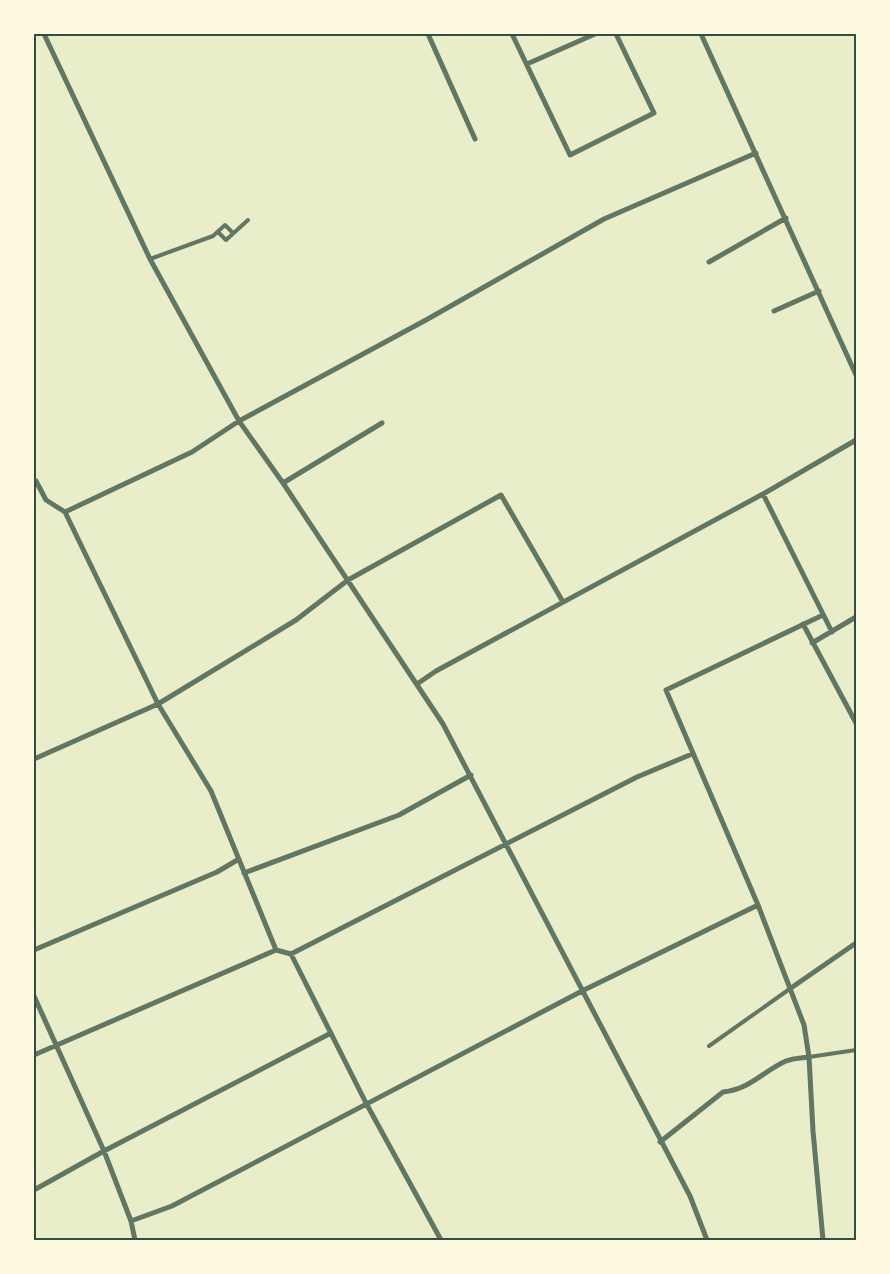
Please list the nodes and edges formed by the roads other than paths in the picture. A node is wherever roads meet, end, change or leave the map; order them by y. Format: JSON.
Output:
{"nodes":[{"id":1,"x":44,"y":34,"type":"edge"},
{"id":2,"x":428,"y":34,"type":"edge"},
{"id":3,"x":512,"y":34,"type":"edge"},
{"id":4,"x":595,"y":34,"type":"edge"},
{"id":5,"x":616,"y":34,"type":"edge"},
{"id":6,"x":701,"y":34,"type":"edge"},
{"id":7,"x":527,"y":64,"type":"junction"},
{"id":8,"x":475,"y":139,"type":"dead end"},
{"id":9,"x":756,"y":153,"type":"junction"},
{"id":10,"x":786,"y":218,"type":"junction"},
{"id":11,"x":248,"y":220,"type":"dead end"},
{"id":12,"x":218,"y":232,"type":"junction"},
{"id":13,"x":233,"y":233,"type":"junction"},
{"id":14,"x":150,"y":259,"type":"junction"},
{"id":15,"x":709,"y":262,"type":"dead end"},
{"id":16,"x":819,"y":291,"type":"junction"},
{"id":17,"x":774,"y":311,"type":"dead end"},
{"id":18,"x":856,"y":374,"type":"edge"},
{"id":19,"x":239,"y":422,"type":"junction"},
{"id":20,"x":382,"y":423,"type":"dead end"},
{"id":21,"x":856,"y":440,"type":"edge"},
{"id":22,"x":34,"y":482,"type":"edge"},
{"id":23,"x":283,"y":483,"type":"junction"},
{"id":24,"x":763,"y":494,"type":"junction"},
{"id":25,"x":65,"y":512,"type":"junction"},
{"id":26,"x":348,"y":580,"type":"junction"},
{"id":27,"x":563,"y":602,"type":"junction"},
{"id":28,"x":823,"y":615,"type":"junction"},
{"id":29,"x":856,"y":618,"type":"edge"},
{"id":30,"x":803,"y":624,"type":"junction"},
{"id":31,"x":832,"y":632,"type":"junction"},
{"id":32,"x":812,"y":643,"type":"junction"},
{"id":33,"x":416,"y":684,"type":"junction"},
{"id":34,"x":158,"y":704,"type":"junction"},
{"id":35,"x":856,"y":723,"type":"edge"},
{"id":36,"x":692,"y":754,"type":"junction"},
{"id":37,"x":34,"y":759,"type":"edge"},
{"id":38,"x":470,"y":775,"type":"junction"},
{"id":39,"x":506,"y":844,"type":"junction"},
{"id":40,"x":239,"y":859,"type":"junction"},
{"id":41,"x":244,"y":873,"type":"junction"},
{"id":42,"x":758,"y":905,"type":"junction"},
{"id":43,"x":856,"y":943,"type":"edge"},
{"id":44,"x":34,"y":950,"type":"edge"},
{"id":45,"x":276,"y":950,"type":"junction"},
{"id":46,"x":291,"y":954,"type":"junction"},
{"id":47,"x":790,"y":988,"type":"junction"},
{"id":48,"x":582,"y":991,"type":"junction"},
{"id":49,"x":34,"y":996,"type":"edge"},
{"id":50,"x":331,"y":1033,"type":"junction"},
{"id":51,"x":57,"y":1046,"type":"junction"},
{"id":52,"x":709,"y":1046,"type":"dead end"},
{"id":53,"x":856,"y":1050,"type":"edge"},
{"id":54,"x":34,"y":1055,"type":"edge"},
{"id":55,"x":809,"y":1056,"type":"junction"},
{"id":56,"x":366,"y":1104,"type":"junction"},
{"id":57,"x":660,"y":1142,"type":"junction"},
{"id":58,"x":104,"y":1151,"type":"junction"},
{"id":59,"x":34,"y":1190,"type":"edge"},
{"id":60,"x":131,"y":1221,"type":"junction"},
{"id":61,"x":135,"y":1240,"type":"edge"},
{"id":62,"x":441,"y":1240,"type":"edge"},
{"id":63,"x":707,"y":1240,"type":"edge"},
{"id":64,"x":823,"y":1240,"type":"edge"}],
"edges":[{"from":1,"to":14,"type":"street"},
{"from":2,"to":8,"type":"street"},
{"from":3,"to":7,"type":"street"},
{"from":4,"to":7,"type":"street"},
{"from":5,"to":7,"type":"street"},
{"from":6,"to":9,"type":"street"},
{"from":9,"to":10,"type":"street"},
{"from":9,"to":19,"type":"street"},
{"from":10,"to":15,"type":"street"},
{"from":10,"to":16,"type":"street"},
{"from":11,"to":13,"type":"lane"},
{"from":12,"to":13,"type":"lane"},
{"from":12,"to":13,"type":"lane"},
{"from":12,"to":14,"type":"lane"},
{"from":14,"to":19,"type":"street"},
{"from":16,"to":17,"type":"street"},
{"from":16,"to":18,"type":"street"},
{"from":19,"to":23,"type":"street"},
{"from":19,"to":25,"type":"street"},
{"from":20,"to":23,"type":"street"},
{"from":21,"to":24,"type":"street"},
{"from":22,"to":25,"type":"street"},
{"from":23,"to":26,"type":"street"},
{"from":24,"to":27,"type":"street"},
{"from":24,"to":28,"type":"street"},
{"from":25,"to":34,"type":"street"},
{"from":26,"to":27,"type":"street"},
{"from":26,"to":33,"type":"street"},
{"from":26,"to":34,"type":"street"},
{"from":27,"to":33,"type":"street"},
{"from":28,"to":30,"type":"street"},
{"from":28,"to":31,"type":"street"},
{"from":29,"to":31,"type":"street"},
{"from":30,"to":32,"type":"street"},
{"from":30,"to":36,"type":"street"},
{"from":31,"to":32,"type":"street"},
{"from":32,"to":35,"type":"street"},
{"from":33,"to":38,"type":"street"},
{"from":34,"to":37,"type":"street"},
{"from":34,"to":40,"type":"street"},
{"from":36,"to":39,"type":"street"},
{"from":36,"to":42,"type":"street"},
{"from":38,"to":39,"type":"street"},
{"from":38,"to":41,"type":"street"},
{"from":39,"to":46,"type":"street"},
{"from":39,"to":48,"type":"street"},
{"from":40,"to":41,"type":"street"},
{"from":40,"to":44,"type":"street"},
{"from":41,"to":45,"type":"street"},
{"from":42,"to":47,"type":"street"},
{"from":42,"to":48,"type":"street"},
{"from":43,"to":47,"type":"street"},
{"from":45,"to":46,"type":"street"},
{"from":45,"to":51,"type":"street"},
{"from":46,"to":50,"type":"street"},
{"from":47,"to":52,"type":"lane"},
{"from":47,"to":55,"type":"street"},
{"from":48,"to":56,"type":"street"},
{"from":48,"to":57,"type":"street"},
{"from":49,"to":51,"type":"street"},
{"from":50,"to":56,"type":"street"},
{"from":50,"to":58,"type":"street"},
{"from":51,"to":54,"type":"street"},
{"from":51,"to":58,"type":"street"},
{"from":53,"to":55,"type":"lane"},
{"from":55,"to":57,"type":"street"},
{"from":55,"to":64,"type":"street"},
{"from":56,"to":60,"type":"street"},
{"from":56,"to":62,"type":"street"},
{"from":57,"to":63,"type":"street"},
{"from":58,"to":59,"type":"street"},
{"from":58,"to":60,"type":"street"},
{"from":60,"to":61,"type":"street"}]}
